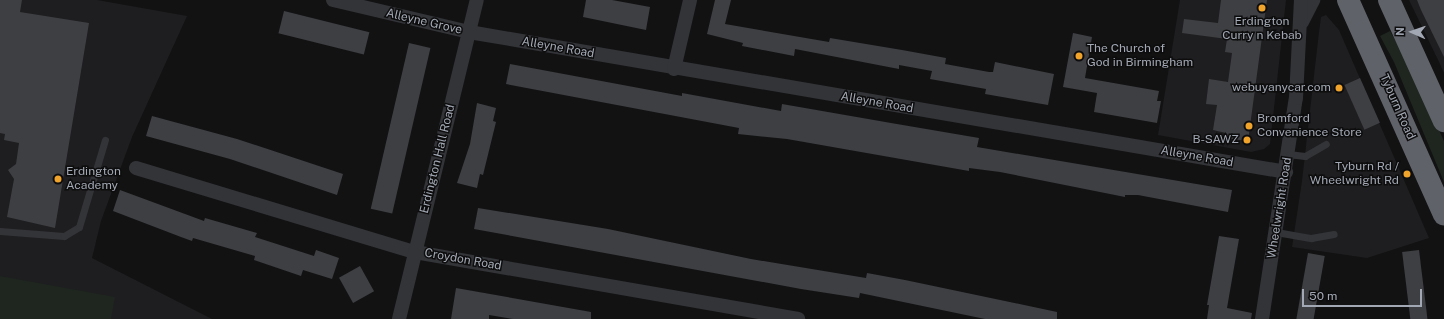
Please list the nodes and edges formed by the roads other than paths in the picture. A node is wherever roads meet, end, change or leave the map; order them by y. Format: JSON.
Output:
{"nodes":[{"id":1,"x":332,"y":0,"type":"edge"},
{"id":2,"x":477,"y":0,"type":"edge"},
{"id":3,"x":690,"y":0,"type":"edge"},
{"id":4,"x":1301,"y":0,"type":"edge"},
{"id":5,"x":1313,"y":0,"type":"edge"},
{"id":6,"x":1390,"y":0,"type":"edge"},
{"id":7,"x":1347,"y":1,"type":"edge"},
{"id":8,"x":1301,"y":25,"type":"junction"},
{"id":9,"x":469,"y":32,"type":"junction"},
{"id":10,"x":674,"y":69,"type":"junction"},
{"id":11,"x":1444,"y":121,"type":"edge"},
{"id":12,"x":104,"y":140,"type":"dead end"},
{"id":13,"x":1326,"y":144,"type":"dead end"},
{"id":14,"x":1288,"y":154,"type":"junction"},
{"id":15,"x":136,"y":168,"type":"dead end"},
{"id":16,"x":1286,"y":172,"type":"junction"},
{"id":17,"x":1444,"y":215,"type":"edge"},
{"id":18,"x":0,"y":231,"type":"edge"},
{"id":19,"x":1276,"y":232,"type":"junction"},
{"id":20,"x":1334,"y":234,"type":"dead end"},
{"id":21,"x":415,"y":252,"type":"junction"},
{"id":22,"x":399,"y":319,"type":"edge"},
{"id":23,"x":798,"y":319,"type":"edge"},
{"id":24,"x":1262,"y":319,"type":"edge"}],
"edges":[{"from":1,"to":9,"type":"street","name":"Alleyne Grove"},
{"from":2,"to":9,"type":"street","name":"Erdington Hall Road"},
{"from":3,"to":10,"type":"street"},
{"from":4,"to":8,"type":"street","name":"Wheelwright Road"},
{"from":5,"to":8,"type":"street","name":"Wheelwright Road"},
{"from":6,"to":11,"type":"highway"},
{"from":7,"to":17,"type":"highway","name":"Tyburn Road"},
{"from":8,"to":14,"type":"street","name":"Wheelwright Road"},
{"from":9,"to":10,"type":"street","name":"Alleyne Road"},
{"from":9,"to":21,"type":"street","name":"Erdington Hall Road"},
{"from":10,"to":16,"type":"street","name":"Alleyne Road"},
{"from":12,"to":18,"type":"lane"},
{"from":13,"to":14,"type":"lane"},
{"from":14,"to":16,"type":"street","name":"Wheelwright Road"},
{"from":15,"to":21,"type":"street","name":"Croydon Road"},
{"from":16,"to":19,"type":"street","name":"Wheelwright Road"},
{"from":19,"to":20,"type":"lane"},
{"from":19,"to":24,"type":"street","name":"Wheelwright Road"},
{"from":21,"to":22,"type":"street","name":"Erdington Hall Road"},
{"from":21,"to":23,"type":"street","name":"Croydon Road"}]}
